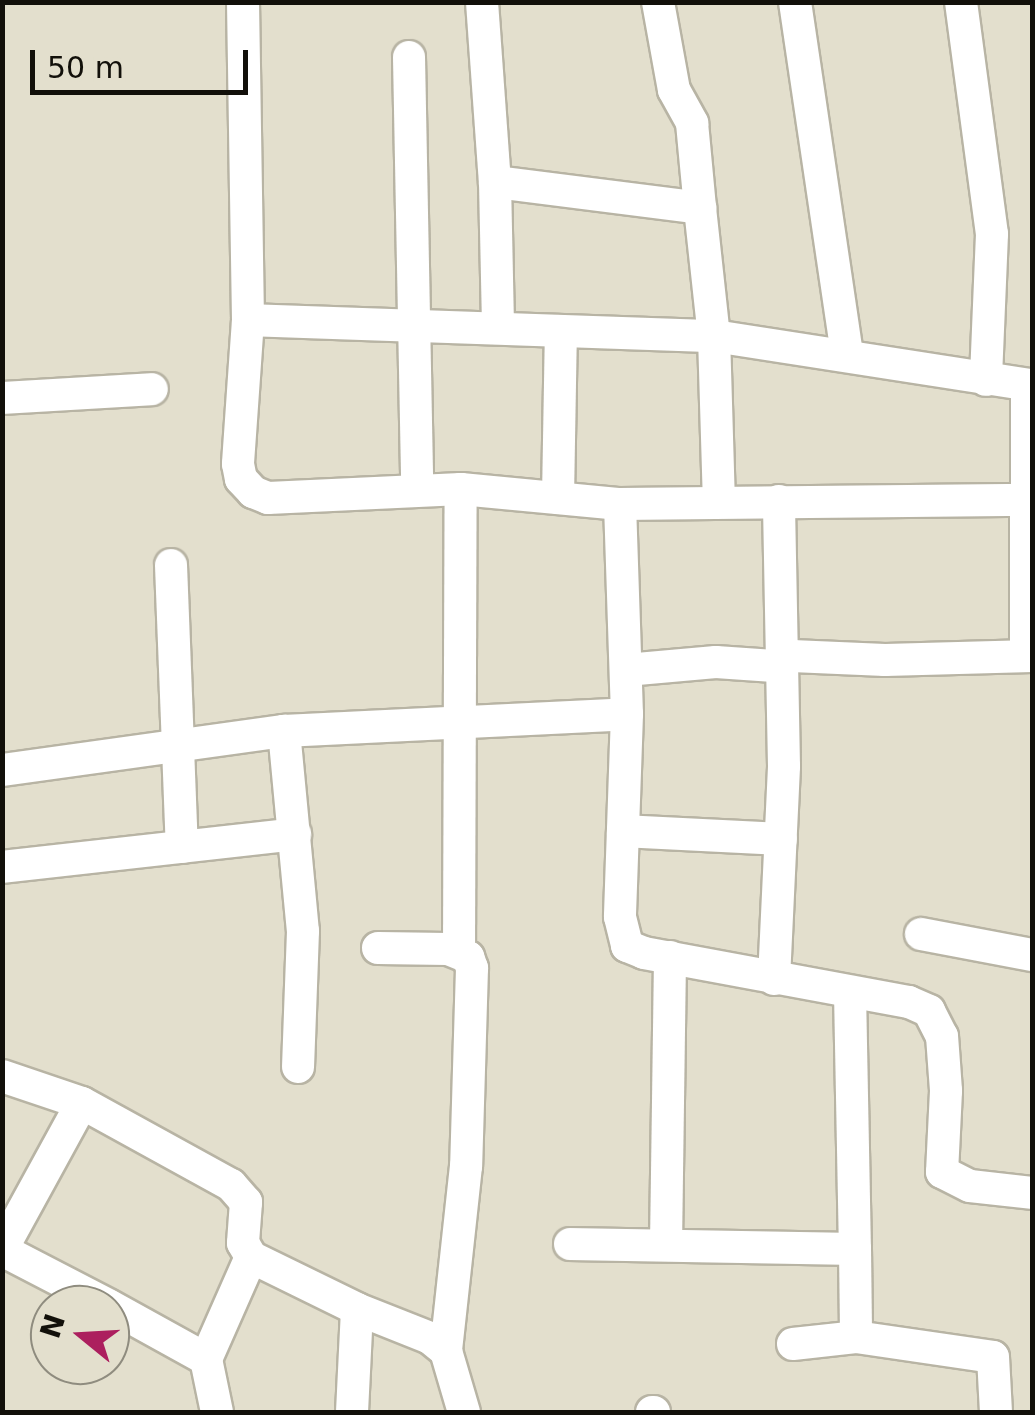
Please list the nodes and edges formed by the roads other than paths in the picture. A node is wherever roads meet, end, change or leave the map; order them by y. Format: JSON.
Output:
{"nodes":[{"id":1,"x":243,"y":2,"type":"edge"},
{"id":2,"x":482,"y":2,"type":"edge"},
{"id":3,"x":658,"y":2,"type":"edge"},
{"id":4,"x":796,"y":2,"type":"edge"},
{"id":5,"x":961,"y":2,"type":"edge"},
{"id":6,"x":410,"y":57,"type":"dead end"},
{"id":7,"x":495,"y":182,"type":"junction"},
{"id":8,"x":700,"y":208,"type":"junction"},
{"id":9,"x":248,"y":320,"type":"junction"},
{"id":10,"x":416,"y":325,"type":"junction"},
{"id":11,"x":498,"y":328,"type":"junction"},
{"id":12,"x":561,"y":331,"type":"junction"},
{"id":13,"x":714,"y":336,"type":"junction"},
{"id":14,"x":847,"y":354,"type":"junction"},
{"id":15,"x":986,"y":380,"type":"junction"},
{"id":16,"x":1030,"y":385,"type":"edge"},
{"id":17,"x":152,"y":389,"type":"dead end"},
{"id":18,"x":2,"y":398,"type":"edge"},
{"id":19,"x":417,"y":489,"type":"junction"},
{"id":20,"x":461,"y":489,"type":"junction"},
{"id":21,"x":558,"y":498,"type":"junction"},
{"id":22,"x":1030,"y":500,"type":"edge"},
{"id":23,"x":779,"y":501,"type":"junction"},
{"id":24,"x":719,"y":502,"type":"junction"},
{"id":25,"x":620,"y":504,"type":"junction"},
{"id":26,"x":171,"y":565,"type":"dead end"},
{"id":27,"x":1030,"y":656,"type":"edge"},
{"id":28,"x":785,"y":659,"type":"junction"},
{"id":29,"x":626,"y":670,"type":"junction"},
{"id":30,"x":628,"y":714,"type":"junction"},
{"id":31,"x":458,"y":724,"type":"junction"},
{"id":32,"x":284,"y":730,"type":"junction"},
{"id":33,"x":176,"y":745,"type":"junction"},
{"id":34,"x":2,"y":770,"type":"edge"},
{"id":35,"x":623,"y":832,"type":"junction"},
{"id":36,"x":295,"y":834,"type":"junction"},
{"id":37,"x":781,"y":839,"type":"junction"},
{"id":38,"x":182,"y":846,"type":"junction"},
{"id":39,"x":2,"y":866,"type":"edge"},
{"id":40,"x":921,"y":934,"type":"dead end"},
{"id":41,"x":378,"y":948,"type":"dead end"},
{"id":42,"x":459,"y":952,"type":"junction"},
{"id":43,"x":1032,"y":955,"type":"edge"},
{"id":44,"x":670,"y":958,"type":"junction"},
{"id":45,"x":774,"y":979,"type":"junction"},
{"id":46,"x":850,"y":992,"type":"junction"},
{"id":47,"x":298,"y":1068,"type":"dead end"},
{"id":48,"x":2,"y":1076,"type":"edge"},
{"id":49,"x":82,"y":1102,"type":"junction"},
{"id":50,"x":1032,"y":1193,"type":"edge"},
{"id":51,"x":570,"y":1244,"type":"dead end"},
{"id":52,"x":666,"y":1245,"type":"junction"},
{"id":53,"x":856,"y":1249,"type":"junction"},
{"id":54,"x":2,"y":1250,"type":"edge"},
{"id":55,"x":251,"y":1257,"type":"junction"},
{"id":56,"x":69,"y":1285,"type":"edge"},
{"id":57,"x":357,"y":1310,"type":"junction"},
{"id":58,"x":130,"y":1317,"type":"edge"},
{"id":59,"x":856,"y":1337,"type":"junction"},
{"id":60,"x":793,"y":1344,"type":"dead end"},
{"id":61,"x":446,"y":1350,"type":"junction"},
{"id":62,"x":206,"y":1359,"type":"junction"},
{"id":63,"x":217,"y":1412,"type":"edge"},
{"id":64,"x":352,"y":1412,"type":"edge"},
{"id":65,"x":464,"y":1412,"type":"edge"},
{"id":66,"x":996,"y":1412,"type":"edge"}],
"edges":[{"from":1,"to":9,"type":"street"},
{"from":2,"to":7,"type":"street"},
{"from":3,"to":8,"type":"street"},
{"from":4,"to":14,"type":"street"},
{"from":5,"to":15,"type":"street"},
{"from":6,"to":10,"type":"street"},
{"from":7,"to":8,"type":"street"},
{"from":7,"to":11,"type":"street"},
{"from":8,"to":13,"type":"street"},
{"from":9,"to":10,"type":"street"},
{"from":9,"to":19,"type":"street"},
{"from":10,"to":11,"type":"street"},
{"from":10,"to":19,"type":"street"},
{"from":11,"to":12,"type":"street"},
{"from":12,"to":13,"type":"street"},
{"from":12,"to":21,"type":"street"},
{"from":13,"to":14,"type":"street"},
{"from":13,"to":24,"type":"street"},
{"from":14,"to":15,"type":"street"},
{"from":15,"to":16,"type":"street"},
{"from":16,"to":22,"type":"street"},
{"from":17,"to":18,"type":"street"},
{"from":19,"to":20,"type":"street"},
{"from":20,"to":21,"type":"street"},
{"from":20,"to":31,"type":"street"},
{"from":21,"to":25,"type":"street"},
{"from":22,"to":23,"type":"street"},
{"from":22,"to":27,"type":"street"},
{"from":23,"to":24,"type":"street"},
{"from":23,"to":28,"type":"street"},
{"from":24,"to":25,"type":"street"},
{"from":25,"to":29,"type":"street"},
{"from":26,"to":33,"type":"street"},
{"from":27,"to":28,"type":"street"},
{"from":28,"to":29,"type":"street"},
{"from":28,"to":37,"type":"street"},
{"from":29,"to":30,"type":"street"},
{"from":30,"to":31,"type":"street"},
{"from":30,"to":35,"type":"street"},
{"from":31,"to":32,"type":"street"},
{"from":31,"to":42,"type":"street"},
{"from":32,"to":33,"type":"street"},
{"from":32,"to":36,"type":"street"},
{"from":33,"to":34,"type":"street"},
{"from":33,"to":38,"type":"street"},
{"from":35,"to":37,"type":"street"},
{"from":35,"to":44,"type":"street"},
{"from":36,"to":38,"type":"street"},
{"from":36,"to":47,"type":"street"},
{"from":37,"to":45,"type":"street"},
{"from":38,"to":39,"type":"street"},
{"from":40,"to":43,"type":"street"},
{"from":41,"to":42,"type":"street"},
{"from":42,"to":61,"type":"street"},
{"from":44,"to":45,"type":"street"},
{"from":44,"to":52,"type":"street"},
{"from":45,"to":46,"type":"street"},
{"from":46,"to":50,"type":"street"},
{"from":46,"to":53,"type":"street"},
{"from":48,"to":49,"type":"street"},
{"from":49,"to":54,"type":"street"},
{"from":49,"to":55,"type":"street"},
{"from":51,"to":52,"type":"street"},
{"from":52,"to":53,"type":"street"},
{"from":53,"to":59,"type":"street"},
{"from":54,"to":56,"type":"street"},
{"from":55,"to":57,"type":"street"},
{"from":55,"to":62,"type":"street"},
{"from":57,"to":61,"type":"street"},
{"from":57,"to":64,"type":"street"},
{"from":58,"to":62,"type":"street"},
{"from":59,"to":60,"type":"street"},
{"from":59,"to":66,"type":"street"},
{"from":61,"to":65,"type":"street"},
{"from":62,"to":63,"type":"street"}]}
